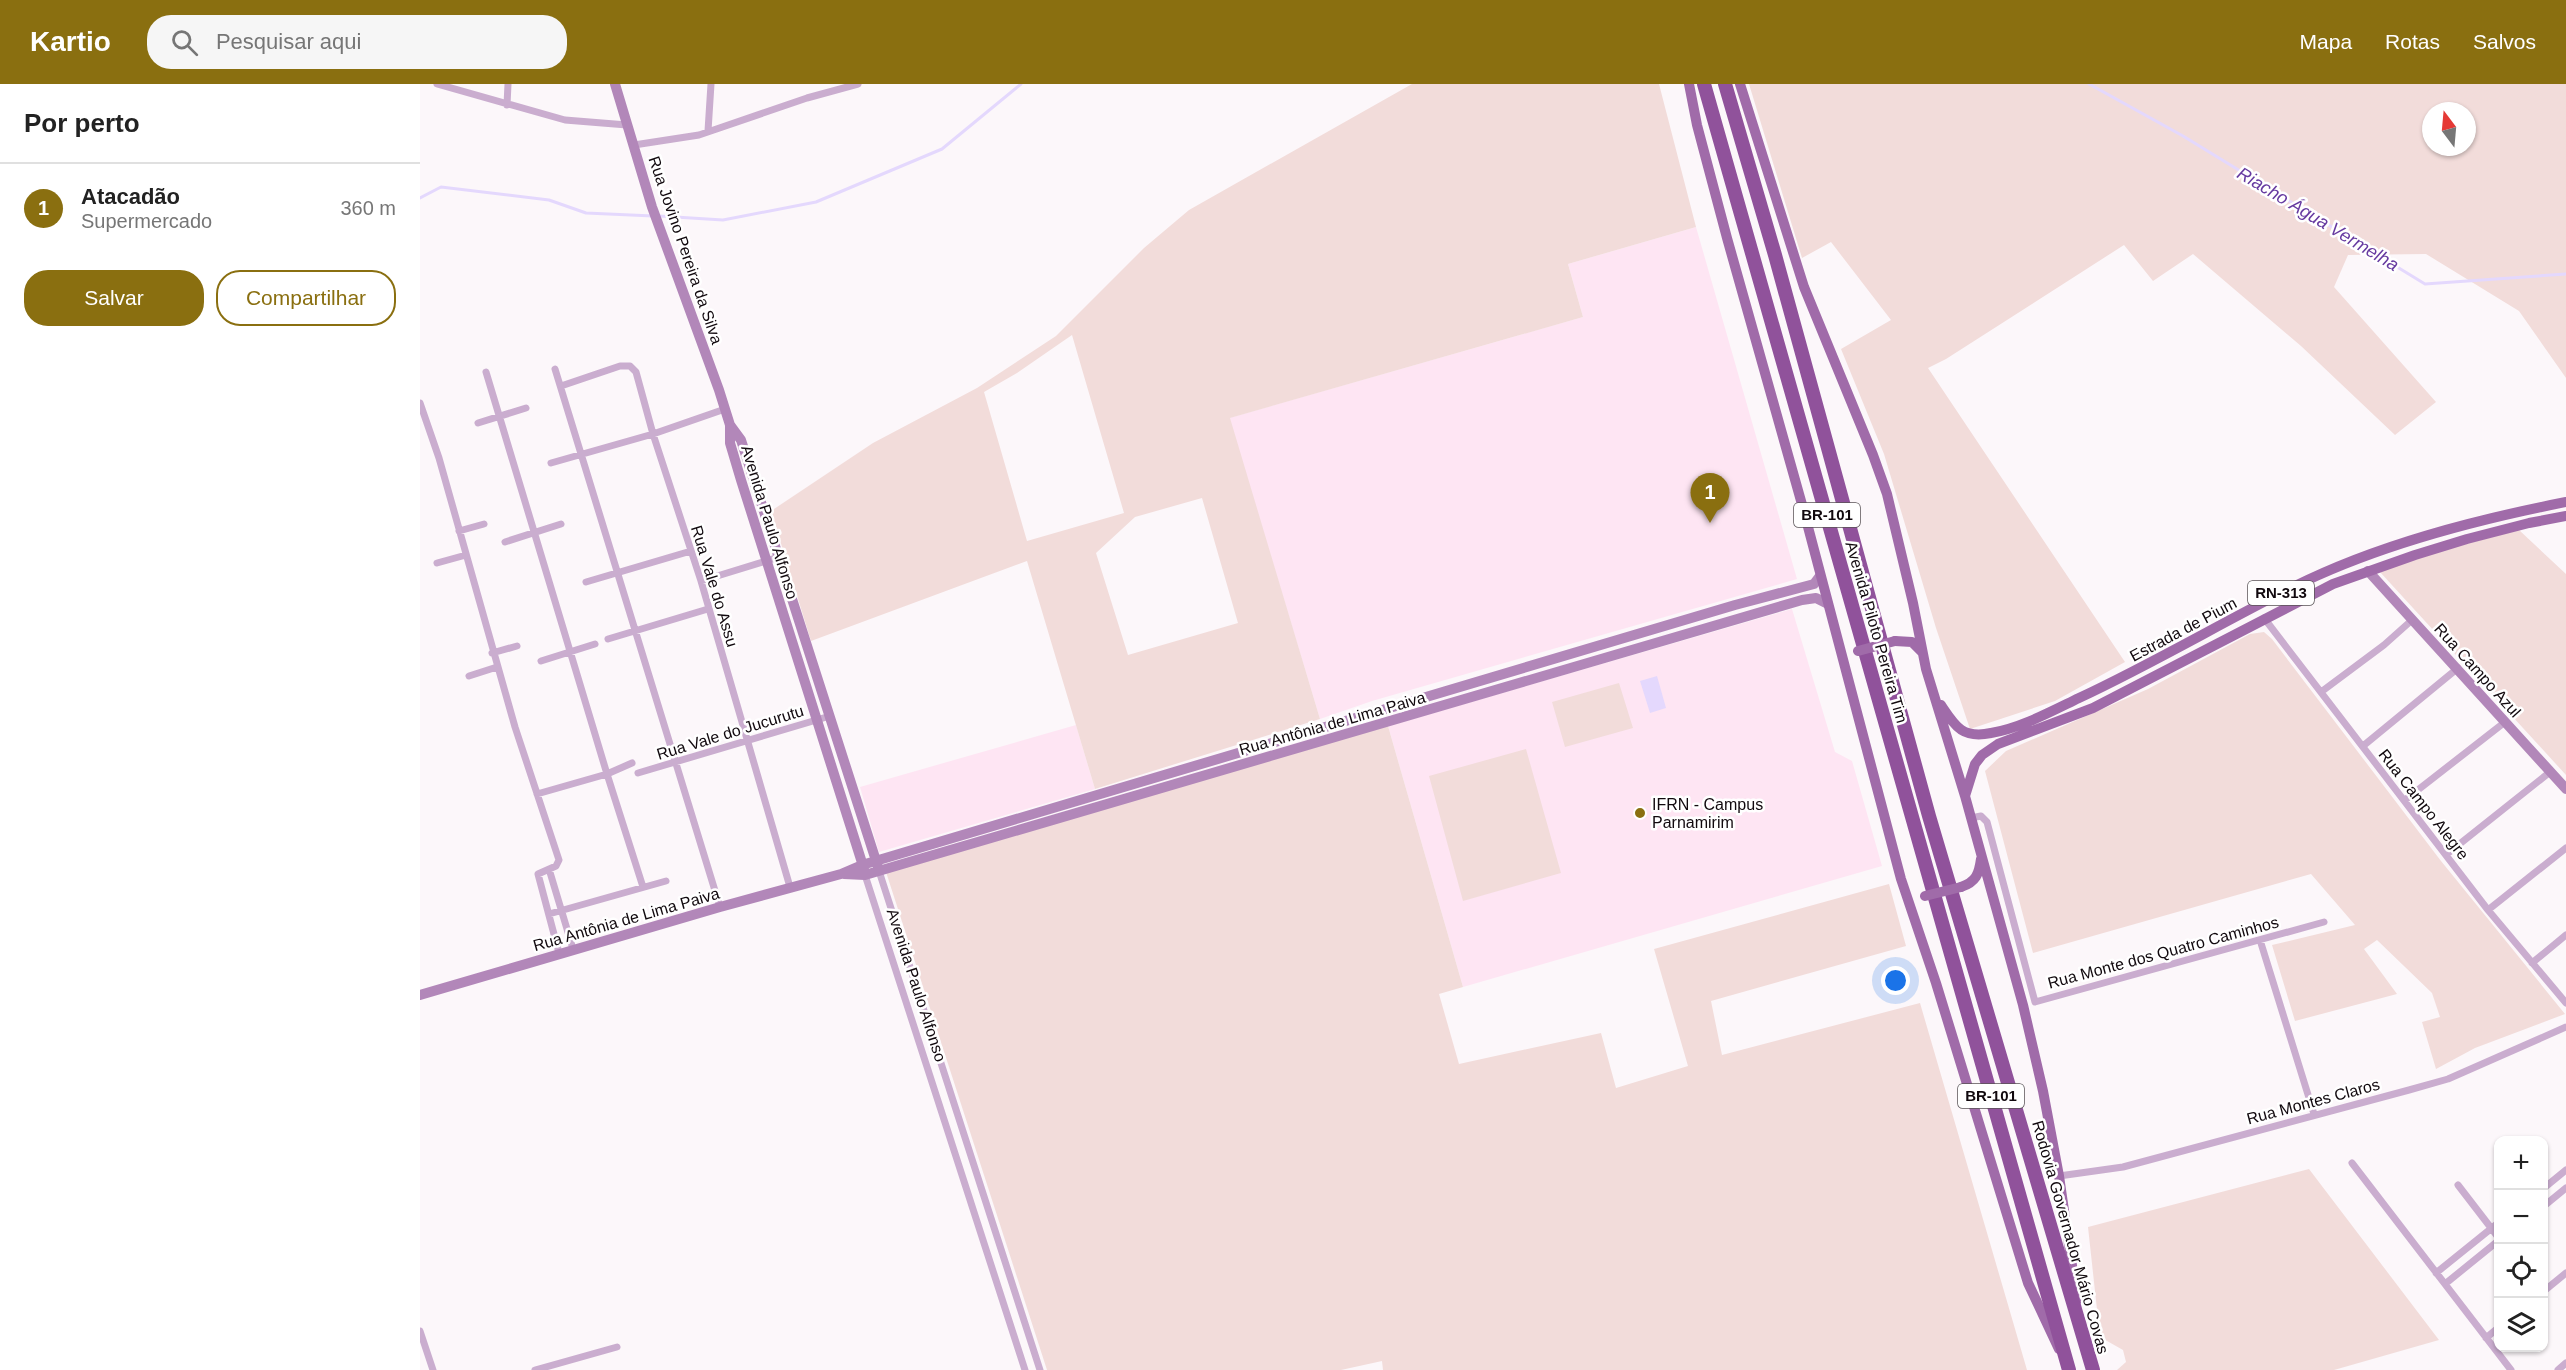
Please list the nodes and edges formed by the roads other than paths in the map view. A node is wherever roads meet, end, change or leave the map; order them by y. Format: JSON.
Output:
{"nodes":[{"id":1,"x":437,"y":84,"type":"edge"},
{"id":2,"x":508,"y":84,"type":"edge"},
{"id":3,"x":615,"y":84,"type":"edge"},
{"id":4,"x":711,"y":84,"type":"edge"},
{"id":5,"x":858,"y":84,"type":"edge"},
{"id":6,"x":1689,"y":84,"type":"edge"},
{"id":7,"x":1704,"y":84,"type":"edge"},
{"id":8,"x":1725,"y":84,"type":"edge"},
{"id":9,"x":1740,"y":84,"type":"edge"},
{"id":10,"x":507,"y":105,"type":"junction"},
{"id":11,"x":627,"y":125,"type":"junction"},
{"id":12,"x":708,"y":131,"type":"junction"},
{"id":13,"x":634,"y":144,"type":"junction"},
{"id":14,"x":555,"y":369,"type":"dead end"},
{"id":15,"x":486,"y":372,"type":"dead end"},
{"id":16,"x":561,"y":386,"type":"junction"},
{"id":17,"x":420,"y":403,"type":"edge"},
{"id":18,"x":526,"y":408,"type":"dead end"},
{"id":19,"x":724,"y":409,"type":"junction"},
{"id":20,"x":500,"y":416,"type":"junction"},
{"id":21,"x":478,"y":423,"type":"dead end"},
{"id":22,"x":730,"y":425,"type":"junction"},
{"id":23,"x":653,"y":434,"type":"junction"},
{"id":24,"x":582,"y":454,"type":"junction"},
{"id":25,"x":551,"y":463,"type":"dead end"},
{"id":26,"x":2566,"y":502,"type":"edge"},
{"id":27,"x":2566,"y":516,"type":"edge"},
{"id":28,"x":484,"y":524,"type":"dead end"},
{"id":29,"x":561,"y":524,"type":"dead end"},
{"id":30,"x":459,"y":531,"type":"junction"},
{"id":31,"x":534,"y":533,"type":"junction"},
{"id":32,"x":505,"y":542,"type":"dead end"},
{"id":33,"x":691,"y":551,"type":"junction"},
{"id":34,"x":466,"y":555,"type":"junction"},
{"id":35,"x":779,"y":557,"type":"junction"},
{"id":36,"x":766,"y":561,"type":"junction"},
{"id":37,"x":437,"y":563,"type":"dead end"},
{"id":38,"x":2368,"y":571,"type":"junction"},
{"id":39,"x":618,"y":573,"type":"junction"},
{"id":40,"x":1820,"y":576,"type":"junction"},
{"id":41,"x":701,"y":581,"type":"junction"},
{"id":42,"x":586,"y":582,"type":"dead end"},
{"id":43,"x":1828,"y":604,"type":"junction"},
{"id":44,"x":708,"y":609,"type":"junction"},
{"id":45,"x":1710,"y":612,"type":"junction"},
{"id":46,"x":2264,"y":618,"type":"junction"},
{"id":47,"x":2412,"y":620,"type":"junction"},
{"id":48,"x":1714,"y":626,"type":"junction"},
{"id":49,"x":636,"y":630,"type":"junction"},
{"id":50,"x":608,"y":639,"type":"dead end"},
{"id":51,"x":595,"y":644,"type":"dead end"},
{"id":52,"x":517,"y":646,"type":"dead end"},
{"id":53,"x":1588,"y":649,"type":"junction"},
{"id":54,"x":1922,"y":652,"type":"junction"},
{"id":55,"x":492,"y":653,"type":"junction"},
{"id":56,"x":570,"y":653,"type":"junction"},
{"id":57,"x":541,"y":662,"type":"dead end"},
{"id":58,"x":1592,"y":663,"type":"junction"},
{"id":59,"x":497,"y":667,"type":"junction"},
{"id":60,"x":2458,"y":668,"type":"junction"},
{"id":61,"x":1846,"y":672,"type":"junction"},
{"id":62,"x":469,"y":676,"type":"dead end"},
{"id":63,"x":2320,"y":692,"type":"junction"},
{"id":64,"x":1934,"y":694,"type":"junction"},
{"id":65,"x":830,"y":716,"type":"junction"},
{"id":66,"x":817,"y":720,"type":"junction"},
{"id":67,"x":2505,"y":722,"type":"junction"},
{"id":68,"x":747,"y":741,"type":"junction"},
{"id":69,"x":2363,"y":746,"type":"junction"},
{"id":70,"x":676,"y":762,"type":"junction"},
{"id":71,"x":632,"y":763,"type":"dead end"},
{"id":72,"x":2550,"y":772,"type":"junction"},
{"id":73,"x":638,"y":773,"type":"dead end"},
{"id":74,"x":607,"y":774,"type":"junction"},
{"id":75,"x":852,"y":786,"type":"junction"},
{"id":76,"x":2566,"y":789,"type":"edge"},
{"id":77,"x":839,"y":791,"type":"junction"},
{"id":78,"x":537,"y":794,"type":"junction"},
{"id":79,"x":1965,"y":796,"type":"junction"},
{"id":80,"x":2405,"y":800,"type":"junction"},
{"id":81,"x":1971,"y":818,"type":"junction"},
{"id":82,"x":2566,"y":848,"type":"edge"},
{"id":83,"x":2447,"y":854,"type":"junction"},
{"id":84,"x":1982,"y":856,"type":"junction"},
{"id":85,"x":877,"y":866,"type":"junction"},
{"id":86,"x":549,"y":869,"type":"junction"},
{"id":87,"x":864,"y":870,"type":"junction"},
{"id":88,"x":1901,"y":879,"type":"junction"},
{"id":89,"x":666,"y":881,"type":"dead end"},
{"id":90,"x":643,"y":887,"type":"junction"},
{"id":91,"x":790,"y":887,"type":"junction"},
{"id":92,"x":555,"y":891,"type":"junction"},
{"id":93,"x":544,"y":894,"type":"junction"},
{"id":94,"x":720,"y":907,"type":"junction"},
{"id":95,"x":561,"y":910,"type":"junction"},
{"id":96,"x":2488,"y":910,"type":"junction"},
{"id":97,"x":549,"y":914,"type":"junction"},
{"id":98,"x":2324,"y":922,"type":"dead end"},
{"id":99,"x":2566,"y":934,"type":"edge"},
{"id":100,"x":2260,"y":940,"type":"junction"},
{"id":101,"x":1965,"y":942,"type":"joint"},
{"id":102,"x":573,"y":949,"type":"junction"},
{"id":103,"x":560,"y":953,"type":"junction"},
{"id":104,"x":2532,"y":963,"type":"junction"},
{"id":105,"x":420,"y":995,"type":"edge"},
{"id":106,"x":2035,"y":1002,"type":"junction"},
{"id":107,"x":2566,"y":1003,"type":"edge"},
{"id":108,"x":2022,"y":1005,"type":"junction"},
{"id":109,"x":2566,"y":1027,"type":"edge"},
{"id":110,"x":2314,"y":1114,"type":"junction"},
{"id":111,"x":960,"y":1124,"type":"junction"},
{"id":112,"x":947,"y":1129,"type":"junction"},
{"id":113,"x":2352,"y":1163,"type":"dead end"},
{"id":114,"x":2566,"y":1170,"type":"edge"},
{"id":115,"x":2059,"y":1176,"type":"junction"},
{"id":116,"x":2551,"y":1182,"type":"junction"},
{"id":117,"x":2458,"y":1185,"type":"dead end"},
{"id":118,"x":2548,"y":1185,"type":"edge"},
{"id":119,"x":2563,"y":1190,"type":"edge"},
{"id":120,"x":2548,"y":1203,"type":"edge"},
{"id":121,"x":2492,"y":1228,"type":"junction"},
{"id":122,"x":2494,"y":1231,"type":"edge"},
{"id":123,"x":2495,"y":1244,"type":"edge"},
{"id":124,"x":2436,"y":1273,"type":"junction"},
{"id":125,"x":2566,"y":1273,"type":"edge"},
{"id":126,"x":2445,"y":1284,"type":"junction"},
{"id":127,"x":2548,"y":1288,"type":"edge"},
{"id":128,"x":2081,"y":1326,"type":"junction"},
{"id":129,"x":420,"y":1331,"type":"edge"},
{"id":130,"x":2494,"y":1332,"type":"edge"},
{"id":131,"x":2486,"y":1338,"type":"junction"},
{"id":132,"x":617,"y":1347,"type":"dead end"},
{"id":133,"x":2566,"y":1363,"type":"edge"},
{"id":134,"x":2067,"y":1364,"type":"edge"},
{"id":135,"x":433,"y":1370,"type":"edge"},
{"id":136,"x":535,"y":1370,"type":"edge"},
{"id":137,"x":1026,"y":1370,"type":"edge"},
{"id":138,"x":1040,"y":1370,"type":"edge"},
{"id":139,"x":2093,"y":1370,"type":"edge"},
{"id":140,"x":2511,"y":1370,"type":"edge"},
{"id":141,"x":2558,"y":1370,"type":"edge"}],
"edges":[{"from":1,"to":10,"type":"street"},
{"from":2,"to":10,"type":"street"},
{"from":3,"to":11,"type":"street","name":"Rua Jovino Pereira da Silva"},
{"from":4,"to":12,"type":"street"},
{"from":5,"to":12,"type":"street"},
{"from":6,"to":40,"type":"main road"},
{"from":7,"to":134,"type":"highway","name":"Avenida Piloto Pereira Tim","number":"BR-101"},
{"from":8,"to":101,"type":"highway","name":"Avenida Piloto Pereira Tim","number":"BR-101"},
{"from":9,"to":54,"type":"main road"},
{"from":10,"to":11,"type":"street"},
{"from":11,"to":13,"type":"street","name":"Rua Jovino Pereira da Silva"},
{"from":12,"to":13,"type":"street"},
{"from":13,"to":19,"type":"street","name":"Rua Jovino Pereira da Silva"},
{"from":14,"to":16,"type":"street"},
{"from":15,"to":20,"type":"street"},
{"from":16,"to":23,"type":"street","name":"Rua Vale do Assu"},
{"from":16,"to":24,"type":"street"},
{"from":17,"to":30,"type":"street"},
{"from":18,"to":20,"type":"street"},
{"from":19,"to":22,"type":"street","name":"Rua Jovino Pereira da Silva"},
{"from":19,"to":23,"type":"street"},
{"from":20,"to":21,"type":"street"},
{"from":20,"to":31,"type":"street"},
{"from":22,"to":35,"type":"street","name":"Avenida Paulo Alfonso"},
{"from":22,"to":36,"type":"street","name":"Avenida Paulo Alfonso"},
{"from":23,"to":24,"type":"street"},
{"from":23,"to":33,"type":"street","name":"Rua Vale do Assu"},
{"from":24,"to":25,"type":"street"},
{"from":24,"to":39,"type":"street"},
{"from":26,"to":64,"type":"main road","name":"Estrada de Pium","number":"RN-313"},
{"from":27,"to":38,"type":"main road","name":"Estrada de Pium","number":"RN-313"},
{"from":28,"to":30,"type":"street"},
{"from":29,"to":31,"type":"street"},
{"from":30,"to":34,"type":"street"},
{"from":31,"to":32,"type":"street"},
{"from":31,"to":56,"type":"street"},
{"from":33,"to":39,"type":"street"},
{"from":33,"to":41,"type":"street","name":"Rua Vale do Assu"},
{"from":34,"to":37,"type":"street"},
{"from":34,"to":55,"type":"street"},
{"from":35,"to":36,"type":"street"},
{"from":35,"to":65,"type":"street","name":"Avenida Paulo Alfonso"},
{"from":36,"to":41,"type":"street"},
{"from":36,"to":66,"type":"street","name":"Avenida Paulo Alfonso"},
{"from":38,"to":46,"type":"main road","name":"Estrada de Pium","number":"RN-313"},
{"from":38,"to":47,"type":"street","name":"Rua Campo Azul"},
{"from":39,"to":42,"type":"street"},
{"from":39,"to":49,"type":"street"},
{"from":40,"to":43,"type":"main road"},
{"from":40,"to":45,"type":"street","name":"Rua Antônia de Lima Paiva"},
{"from":41,"to":44,"type":"street","name":"Rua Vale do Assu"},
{"from":43,"to":48,"type":"street","name":"Rua Antônia de Lima Paiva"},
{"from":43,"to":61,"type":"main road"},
{"from":44,"to":49,"type":"street"},
{"from":44,"to":68,"type":"street","name":"Rua Vale do Assu"},
{"from":45,"to":48,"type":"street"},
{"from":45,"to":53,"type":"street","name":"Rua Antônia de Lima Paiva"},
{"from":46,"to":63,"type":"street","name":"Rua Campo Alegre"},
{"from":46,"to":79,"type":"main road","name":"Estrada de Pium","number":"RN-313"},
{"from":47,"to":60,"type":"street","name":"Rua Campo Azul"},
{"from":47,"to":63,"type":"street"},
{"from":48,"to":58,"type":"street","name":"Rua Antônia de Lima Paiva"},
{"from":49,"to":50,"type":"street"},
{"from":49,"to":70,"type":"street"},
{"from":51,"to":56,"type":"street"},
{"from":52,"to":55,"type":"street"},
{"from":53,"to":58,"type":"street"},
{"from":53,"to":85,"type":"street","name":"Rua Antônia de Lima Paiva"},
{"from":54,"to":61,"type":"main road","bridge":true},
{"from":54,"to":64,"type":"main road"},
{"from":55,"to":59,"type":"street"},
{"from":56,"to":57,"type":"street"},
{"from":56,"to":74,"type":"street"},
{"from":58,"to":85,"type":"street","name":"Rua Antônia de Lima Paiva"},
{"from":59,"to":62,"type":"street"},
{"from":59,"to":78,"type":"street"},
{"from":60,"to":67,"type":"street","name":"Rua Campo Azul"},
{"from":60,"to":69,"type":"street"},
{"from":61,"to":88,"type":"main road"},
{"from":63,"to":69,"type":"street","name":"Rua Campo Alegre"},
{"from":64,"to":79,"type":"main road"},
{"from":65,"to":66,"type":"street","name":"Rua Vale do Jucurutu"},
{"from":65,"to":75,"type":"street","name":"Avenida Paulo Alfonso"},
{"from":66,"to":68,"type":"street","name":"Rua Vale do Jucurutu"},
{"from":66,"to":77,"type":"street","name":"Avenida Paulo Alfonso"},
{"from":67,"to":72,"type":"street","name":"Rua Campo Azul"},
{"from":67,"to":80,"type":"street"},
{"from":68,"to":70,"type":"street","name":"Rua Vale do Jucurutu"},
{"from":68,"to":91,"type":"street","name":"Rua Vale do Assu"},
{"from":69,"to":80,"type":"street","name":"Rua Campo Alegre"},
{"from":70,"to":73,"type":"street","name":"Rua Vale do Jucurutu"},
{"from":70,"to":94,"type":"street"},
{"from":71,"to":74,"type":"street"},
{"from":72,"to":76,"type":"street","name":"Rua Campo Azul"},
{"from":72,"to":83,"type":"street"},
{"from":74,"to":78,"type":"street"},
{"from":74,"to":90,"type":"street"},
{"from":75,"to":77,"type":"street"},
{"from":75,"to":85,"type":"street","name":"Avenida Paulo Alfonso"},
{"from":77,"to":87,"type":"street","name":"Avenida Paulo Alfonso"},
{"from":78,"to":86,"type":"street"},
{"from":79,"to":81,"type":"main road"},
{"from":80,"to":83,"type":"street","name":"Rua Campo Alegre"},
{"from":81,"to":84,"type":"main road"},
{"from":81,"to":106,"type":"street","name":"Rua Monte dos Quatro Caminhos"},
{"from":82,"to":96,"type":"street"},
{"from":83,"to":96,"type":"street","name":"Rua Campo Alegre"},
{"from":84,"to":88,"type":"main road","bridge":true},
{"from":84,"to":108,"type":"main road"},
{"from":85,"to":87,"type":"street","name":"Rua Antônia de Lima Paiva"},
{"from":85,"to":111,"type":"street","name":"Avenida Paulo Alfonso"},
{"from":86,"to":92,"type":"street"},
{"from":86,"to":93,"type":"street"},
{"from":87,"to":91,"type":"street","name":"Rua Antônia de Lima Paiva"},
{"from":87,"to":112,"type":"street","name":"Avenida Paulo Alfonso"},
{"from":88,"to":134,"type":"main road"},
{"from":89,"to":90,"type":"street"},
{"from":90,"to":95,"type":"street"},
{"from":91,"to":94,"type":"street","name":"Rua Antônia de Lima Paiva"},
{"from":92,"to":93,"type":"street"},
{"from":92,"to":95,"type":"street"},
{"from":93,"to":97,"type":"street"},
{"from":94,"to":102,"type":"street","name":"Rua Antônia de Lima Paiva"},
{"from":95,"to":97,"type":"street"},
{"from":95,"to":102,"type":"street"},
{"from":96,"to":104,"type":"street","name":"Rua Campo Alegre"},
{"from":97,"to":103,"type":"street"},
{"from":98,"to":100,"type":"street","name":"Rua Monte dos Quatro Caminhos"},
{"from":99,"to":104,"type":"street"},
{"from":100,"to":106,"type":"street","name":"Rua Monte dos Quatro Caminhos"},
{"from":100,"to":110,"type":"street"},
{"from":101,"to":128,"type":"highway","name":"Rodovia Governador Mário Covas","number":"BR-101"},
{"from":102,"to":103,"type":"street","name":"Rua Antônia de Lima Paiva"},
{"from":103,"to":105,"type":"street","name":"Rua Antônia de Lima Paiva"},
{"from":104,"to":107,"type":"street","name":"Rua Campo Alegre"},
{"from":106,"to":108,"type":"street"},
{"from":108,"to":115,"type":"main road"},
{"from":109,"to":110,"type":"street","name":"Rua Montes Claros"},
{"from":110,"to":115,"type":"street","name":"Rua Montes Claros"},
{"from":111,"to":112,"type":"street"},
{"from":111,"to":138,"type":"street","name":"Avenida Paulo Alfonso"},
{"from":112,"to":137,"type":"street","name":"Avenida Paulo Alfonso"},
{"from":113,"to":124,"type":"street"},
{"from":114,"to":116,"type":"street"},
{"from":115,"to":128,"type":"main road"},
{"from":116,"to":118,"type":"street"},
{"from":116,"to":119,"type":"street"},
{"from":117,"to":121,"type":"street"},
{"from":119,"to":120,"type":"street"},
{"from":121,"to":122,"type":"street"},
{"from":121,"to":124,"type":"street"},
{"from":123,"to":126,"type":"street"},
{"from":124,"to":126,"type":"street"},
{"from":125,"to":127,"type":"street"},
{"from":126,"to":131,"type":"street"},
{"from":128,"to":139,"type":"highway","name":"Rodovia Governador Mário Covas","number":"BR-101"},
{"from":129,"to":135,"type":"street"},
{"from":130,"to":131,"type":"street"},
{"from":131,"to":140,"type":"street"},
{"from":132,"to":136,"type":"street"},
{"from":133,"to":141,"type":"street"}]}
